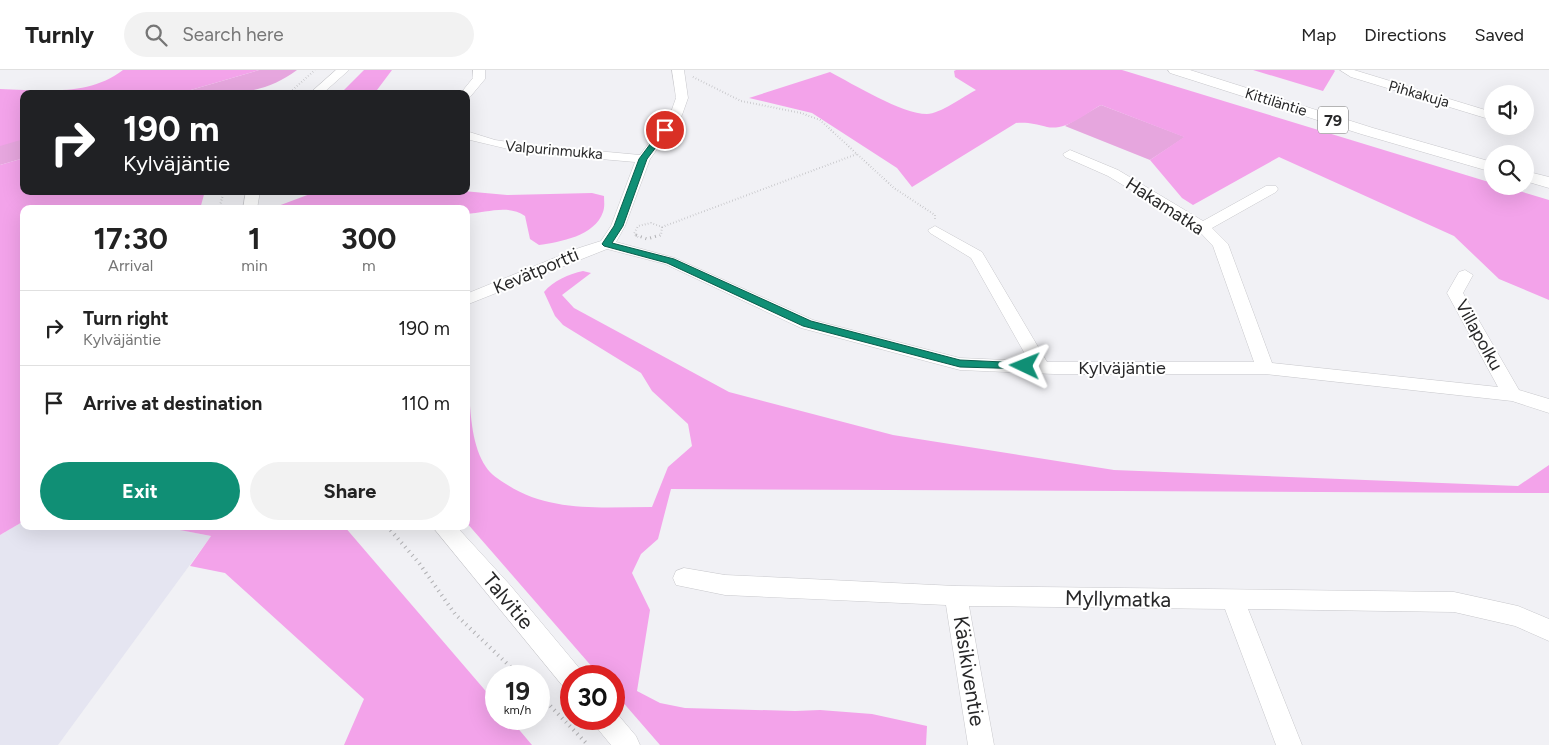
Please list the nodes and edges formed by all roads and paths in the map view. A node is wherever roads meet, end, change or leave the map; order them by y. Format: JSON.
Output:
{"nodes":[{"id":1,"x":315,"y":70,"type":"edge"},
{"id":2,"x":343,"y":70,"type":"edge"},
{"id":3,"x":479,"y":70,"type":"edge"},
{"id":4,"x":1175,"y":70,"type":"edge"},
{"id":5,"x":1346,"y":70,"type":"edge"},
{"id":6,"x":679,"y":73,"type":"edge"},
{"id":7,"x":292,"y":90,"type":"edge"},
{"id":8,"x":320,"y":90,"type":"edge"},
{"id":9,"x":470,"y":90,"type":"edge"},
{"id":10,"x":1484,"y":114,"type":"edge"},
{"id":11,"x":470,"y":137,"type":"edge"},
{"id":12,"x":857,"y":154,"type":"junction"},
{"id":13,"x":1070,"y":154,"type":"dead end"},
{"id":14,"x":643,"y":159,"type":"junction"},
{"id":15,"x":1484,"y":165,"type":"edge"},
{"id":16,"x":1534,"y":179,"type":"edge"},
{"id":17,"x":1549,"y":183,"type":"edge"},
{"id":18,"x":1271,"y":189,"type":"dead end"},
{"id":19,"x":662,"y":227,"type":"junction"},
{"id":20,"x":1203,"y":227,"type":"junction"},
{"id":21,"x":935,"y":230,"type":"joint"},
{"id":22,"x":607,"y":244,"type":"junction"},
{"id":23,"x":1465,"y":275,"type":"dead end"},
{"id":24,"x":470,"y":298,"type":"edge"},
{"id":25,"x":1041,"y":367,"type":"junction"},
{"id":26,"x":1265,"y":368,"type":"junction"},
{"id":27,"x":1512,"y":395,"type":"junction"},
{"id":28,"x":1549,"y":406,"type":"edge"},
{"id":29,"x":391,"y":530,"type":"edge"},
{"id":30,"x":447,"y":530,"type":"edge"},
{"id":31,"x":684,"y":578,"type":"dead end"},
{"id":32,"x":956,"y":596,"type":"junction"},
{"id":33,"x":1232,"y":601,"type":"junction"},
{"id":34,"x":1549,"y":630,"type":"edge"},
{"id":35,"x":508,"y":665,"type":"edge"},
{"id":36,"x":561,"y":665,"type":"edge"},
{"id":37,"x":550,"y":705,"type":"edge"},
{"id":38,"x":615,"y":730,"type":"edge"},
{"id":39,"x":588,"y":745,"type":"edge"},
{"id":40,"x":628,"y":745,"type":"edge"},
{"id":41,"x":980,"y":745,"type":"edge"},
{"id":42,"x":1289,"y":745,"type":"edge"}],
"edges":[{"from":1,"to":7,"type":"path"},
{"from":2,"to":8,"type":"street"},
{"from":3,"to":9,"type":"street"},
{"from":4,"to":15,"type":"main road","name":"Kittiläntie","number":"79"},
{"from":5,"to":10,"type":"street","name":"Pihkakuja"},
{"from":6,"to":12,"type":"path"},
{"from":6,"to":14,"type":"street"},
{"from":11,"to":14,"type":"street","name":"Valpurinmukka"},
{"from":12,"to":19,"type":"path"},
{"from":12,"to":21,"type":"path"},
{"from":13,"to":20,"type":"street","name":"Hakamatka"},
{"from":14,"to":22,"type":"street"},
{"from":16,"to":17,"type":"main road"},
{"from":18,"to":20,"type":"street"},
{"from":19,"to":19,"type":"path"},
{"from":20,"to":26,"type":"street","name":"Hakamatka"},
{"from":21,"to":25,"type":"street"},
{"from":22,"to":24,"type":"street","name":"Kevätportti"},
{"from":22,"to":25,"type":"street","name":"Kylväjäntie"},
{"from":23,"to":27,"type":"street","name":"Villapolku"},
{"from":25,"to":26,"type":"street","name":"Kylväjäntie"},
{"from":26,"to":27,"type":"street","name":"Kylväjäntie"},
{"from":27,"to":28,"type":"street","name":"Kylväjäntie"},
{"from":29,"to":35,"type":"path"},
{"from":30,"to":36,"type":"street","name":"Talvitie"},
{"from":31,"to":32,"type":"street","name":"Myllymatka"},
{"from":32,"to":33,"type":"street","name":"Myllymatka"},
{"from":32,"to":41,"type":"street","name":"Käsikiventie"},
{"from":33,"to":34,"type":"street","name":"Myllymatka"},
{"from":33,"to":42,"type":"street"},
{"from":37,"to":39,"type":"path"},
{"from":38,"to":40,"type":"street"}]}
